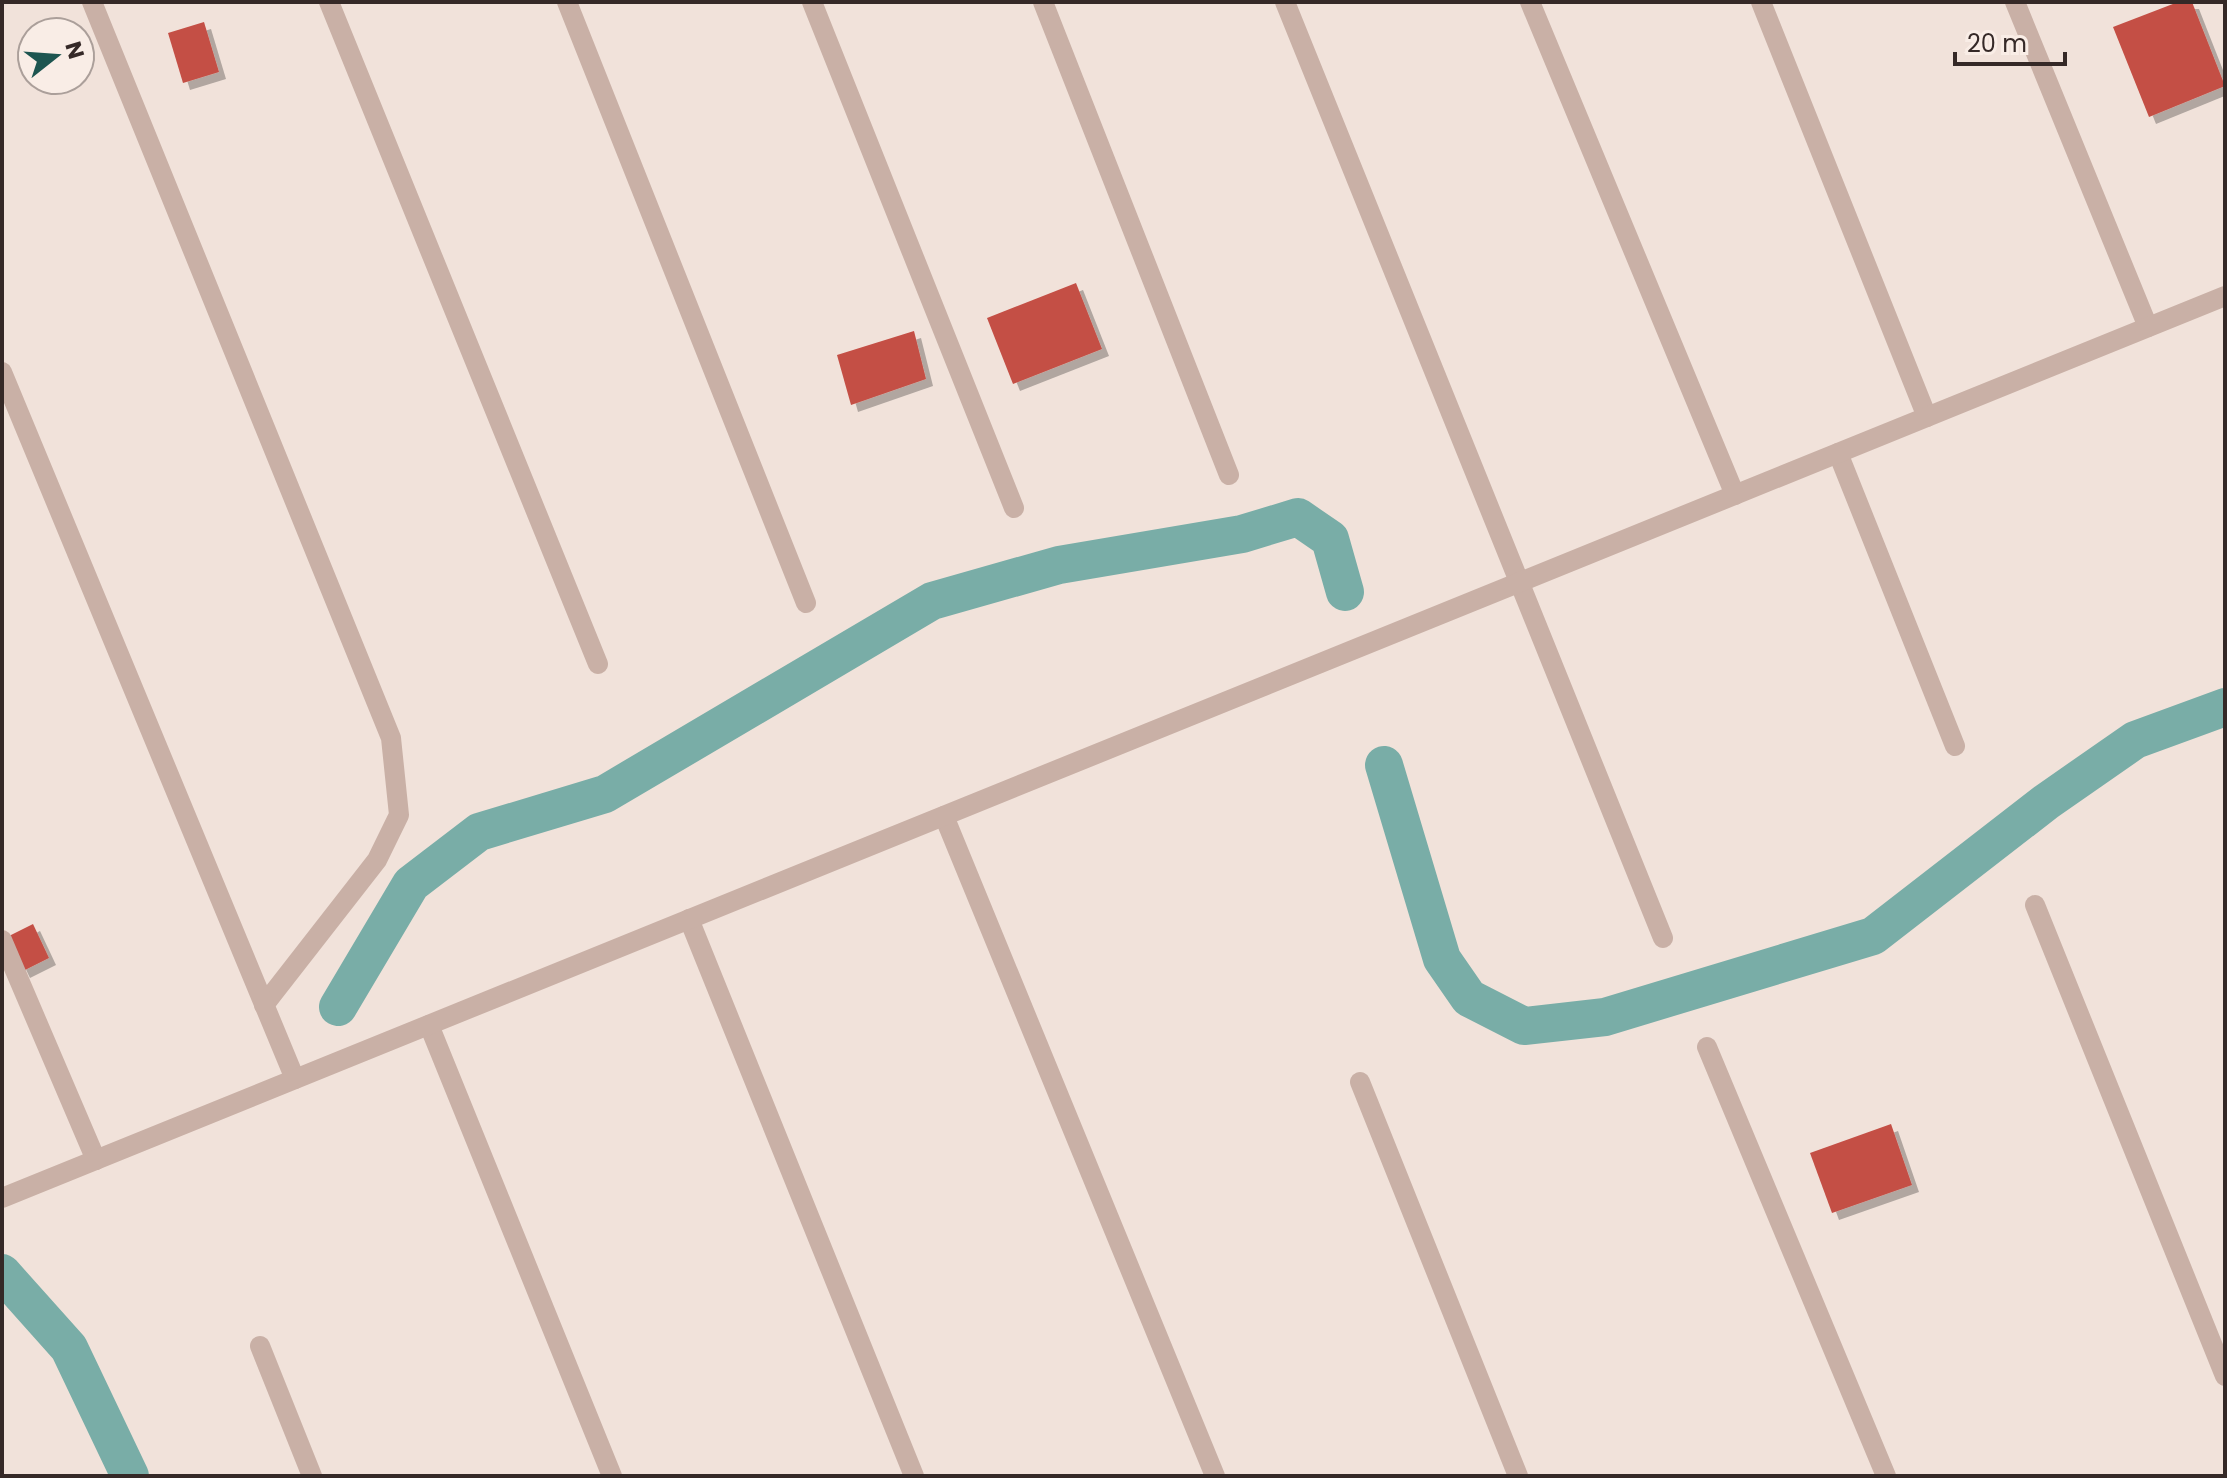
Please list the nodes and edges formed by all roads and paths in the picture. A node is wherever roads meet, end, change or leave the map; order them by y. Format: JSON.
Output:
{"nodes":[{"id":1,"x":92,"y":2,"type":"edge"},
{"id":2,"x":329,"y":2,"type":"edge"},
{"id":3,"x":567,"y":2,"type":"edge"},
{"id":4,"x":812,"y":2,"type":"edge"},
{"id":5,"x":1043,"y":2,"type":"edge"},
{"id":6,"x":1285,"y":2,"type":"edge"},
{"id":7,"x":1530,"y":2,"type":"edge"},
{"id":8,"x":1761,"y":2,"type":"edge"},
{"id":9,"x":2015,"y":2,"type":"edge"},
{"id":10,"x":2225,"y":296,"type":"edge"},
{"id":11,"x":2148,"y":327,"type":"junction"},
{"id":12,"x":2,"y":372,"type":"edge"},
{"id":13,"x":1927,"y":417,"type":"junction"},
{"id":14,"x":1838,"y":453,"type":"junction"},
{"id":15,"x":1229,"y":475,"type":"dead end"},
{"id":16,"x":1735,"y":495,"type":"junction"},
{"id":17,"x":1014,"y":508,"type":"dead end"},
{"id":18,"x":1520,"y":582,"type":"junction"},
{"id":19,"x":806,"y":603,"type":"dead end"},
{"id":20,"x":598,"y":664,"type":"dead end"},
{"id":21,"x":1955,"y":746,"type":"dead end"},
{"id":22,"x":944,"y":816,"type":"junction"},
{"id":23,"x":2035,"y":905,"type":"dead end"},
{"id":24,"x":689,"y":919,"type":"junction"},
{"id":25,"x":1663,"y":938,"type":"dead end"},
{"id":26,"x":2,"y":940,"type":"edge"},
{"id":27,"x":264,"y":1005,"type":"junction"},
{"id":28,"x":429,"y":1025,"type":"junction"},
{"id":29,"x":1707,"y":1047,"type":"dead end"},
{"id":30,"x":295,"y":1079,"type":"junction"},
{"id":31,"x":1360,"y":1082,"type":"dead end"},
{"id":32,"x":96,"y":1160,"type":"junction"},
{"id":33,"x":2,"y":1198,"type":"edge"},
{"id":34,"x":260,"y":1346,"type":"dead end"},
{"id":35,"x":2225,"y":1376,"type":"edge"},
{"id":36,"x":312,"y":1476,"type":"edge"},
{"id":37,"x":612,"y":1476,"type":"edge"},
{"id":38,"x":914,"y":1476,"type":"edge"},
{"id":39,"x":1215,"y":1476,"type":"edge"},
{"id":40,"x":1518,"y":1476,"type":"edge"},
{"id":41,"x":1886,"y":1476,"type":"edge"}],
"edges":[{"from":1,"to":27,"type":"street"},
{"from":2,"to":20,"type":"street"},
{"from":3,"to":19,"type":"street"},
{"from":4,"to":17,"type":"street"},
{"from":5,"to":15,"type":"street"},
{"from":6,"to":18,"type":"street"},
{"from":7,"to":16,"type":"street"},
{"from":8,"to":13,"type":"street"},
{"from":9,"to":11,"type":"street"},
{"from":10,"to":11,"type":"street"},
{"from":11,"to":13,"type":"street"},
{"from":12,"to":27,"type":"street"},
{"from":13,"to":14,"type":"street"},
{"from":14,"to":16,"type":"street"},
{"from":14,"to":21,"type":"street"},
{"from":16,"to":18,"type":"street"},
{"from":18,"to":22,"type":"street"},
{"from":18,"to":25,"type":"street"},
{"from":22,"to":24,"type":"street"},
{"from":22,"to":39,"type":"street"},
{"from":23,"to":35,"type":"street"},
{"from":24,"to":28,"type":"street"},
{"from":24,"to":38,"type":"street"},
{"from":26,"to":32,"type":"street"},
{"from":27,"to":30,"type":"street"},
{"from":28,"to":30,"type":"street"},
{"from":28,"to":37,"type":"street"},
{"from":29,"to":41,"type":"street"},
{"from":30,"to":32,"type":"street"},
{"from":31,"to":40,"type":"street"},
{"from":32,"to":33,"type":"street"},
{"from":34,"to":36,"type":"street"}]}
